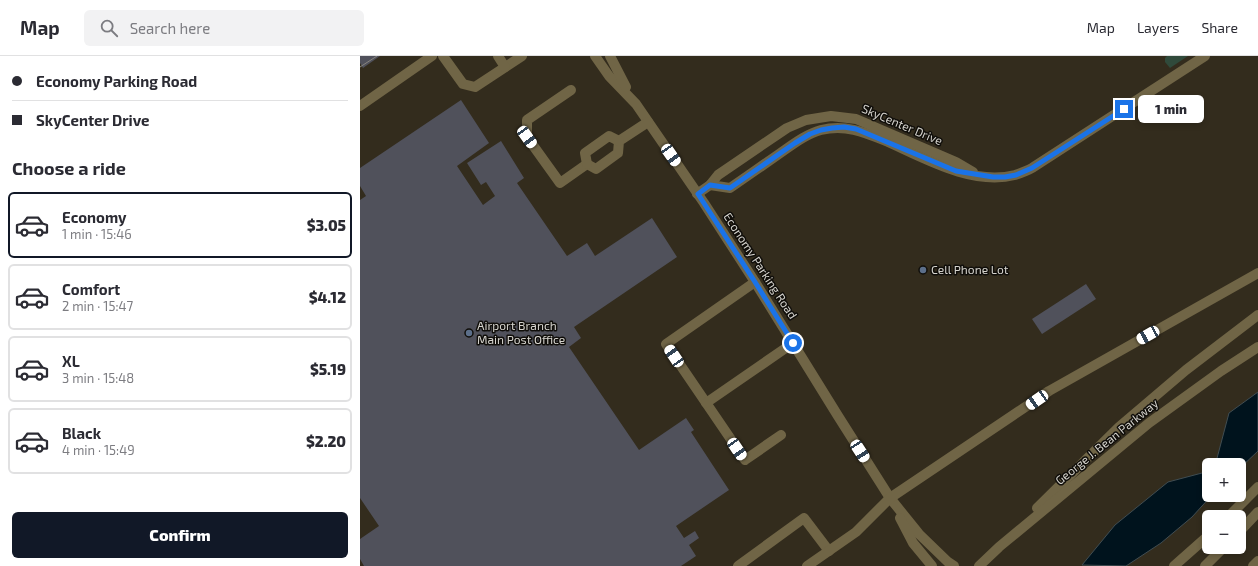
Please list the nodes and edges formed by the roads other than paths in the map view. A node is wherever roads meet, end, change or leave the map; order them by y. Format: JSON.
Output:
{"nodes":[{"id":1,"x":432,"y":56,"type":"edge"},
{"id":2,"x":443,"y":56,"type":"edge"},
{"id":3,"x":498,"y":56,"type":"edge"},
{"id":4,"x":522,"y":56,"type":"edge"},
{"id":5,"x":595,"y":56,"type":"edge"},
{"id":6,"x":610,"y":56,"type":"edge"},
{"id":7,"x":1205,"y":56,"type":"edge"},
{"id":8,"x":505,"y":67,"type":"junction"},
{"id":9,"x":571,"y":90,"type":"dead end"},
{"id":10,"x":636,"y":104,"type":"junction"},
{"id":11,"x":360,"y":106,"type":"edge"},
{"id":12,"x":648,"y":122,"type":"junction"},
{"id":13,"x":619,"y":141,"type":"junction"},
{"id":14,"x":587,"y":164,"type":"junction"},
{"id":15,"x":980,"y":176,"type":"junction"},
{"id":16,"x":710,"y":185,"type":"junction"},
{"id":17,"x":698,"y":194,"type":"junction"},
{"id":18,"x":1258,"y":273,"type":"edge"},
{"id":19,"x":755,"y":282,"type":"junction"},
{"id":20,"x":1258,"y":315,"type":"edge"},
{"id":21,"x":793,"y":343,"type":"junction"},
{"id":22,"x":1258,"y":347,"type":"edge"},
{"id":23,"x":706,"y":403,"type":"junction"},
{"id":24,"x":781,"y":435,"type":"dead end"},
{"id":25,"x":1258,"y":488,"type":"edge"},
{"id":26,"x":890,"y":498,"type":"junction"},
{"id":27,"x":1235,"y":510,"type":"edge"},
{"id":28,"x":1258,"y":512,"type":"edge"},
{"id":29,"x":1246,"y":525,"type":"edge"},
{"id":30,"x":1202,"y":541,"type":"edge"},
{"id":31,"x":999,"y":547,"type":"junction"},
{"id":32,"x":829,"y":551,"type":"junction"},
{"id":33,"x":1217,"y":554,"type":"edge"},
{"id":34,"x":1258,"y":561,"type":"edge"},
{"id":35,"x":738,"y":566,"type":"edge"},
{"id":36,"x":807,"y":566,"type":"edge"},
{"id":37,"x":932,"y":566,"type":"edge"},
{"id":38,"x":954,"y":566,"type":"edge"},
{"id":39,"x":978,"y":566,"type":"edge"},
{"id":40,"x":1174,"y":566,"type":"edge"},
{"id":41,"x":1205,"y":566,"type":"edge"},
{"id":42,"x":1253,"y":566,"type":"edge"}],
"edges":[{"from":1,"to":11,"type":"street"},
{"from":2,"to":8,"type":"street"},
{"from":3,"to":8,"type":"street"},
{"from":4,"to":8,"type":"street"},
{"from":5,"to":10,"type":"street","name":"Economy Parking Road"},
{"from":6,"to":10,"type":"street"},
{"from":7,"to":15,"type":"street","name":"SkyCenter Drive"},
{"from":9,"to":14,"type":"street"},
{"from":10,"to":12,"type":"street","name":"Economy Parking Road"},
{"from":12,"to":13,"type":"street"},
{"from":12,"to":17,"type":"street","name":"Economy Parking Road"},
{"from":13,"to":14,"type":"street"},
{"from":13,"to":14,"type":"street"},
{"from":15,"to":16,"type":"street","name":"SkyCenter Drive"},
{"from":15,"to":16,"type":"street","name":"SkyCenter Drive"},
{"from":16,"to":17,"type":"street","name":"SkyCenter Drive"},
{"from":17,"to":19,"type":"street","name":"Economy Parking Road"},
{"from":18,"to":26,"type":"street"},
{"from":19,"to":21,"type":"street","name":"Economy Parking Road"},
{"from":19,"to":23,"type":"street"},
{"from":20,"to":31,"type":"street"},
{"from":21,"to":23,"type":"street"},
{"from":21,"to":26,"type":"street","name":"Economy Parking Road"},
{"from":22,"to":31,"type":"street","name":"George J. Bean Parkway"},
{"from":23,"to":24,"type":"street"},
{"from":25,"to":27,"type":"street"},
{"from":26,"to":32,"type":"street"},
{"from":26,"to":37,"type":"street"},
{"from":26,"to":38,"type":"street"},
{"from":28,"to":29,"type":"street"},
{"from":30,"to":40,"type":"street"},
{"from":31,"to":39,"type":"street","name":"George J. Bean Parkway"},
{"from":32,"to":35,"type":"street"},
{"from":32,"to":36,"type":"street"},
{"from":33,"to":41,"type":"street"},
{"from":34,"to":42,"type":"street"}]}
